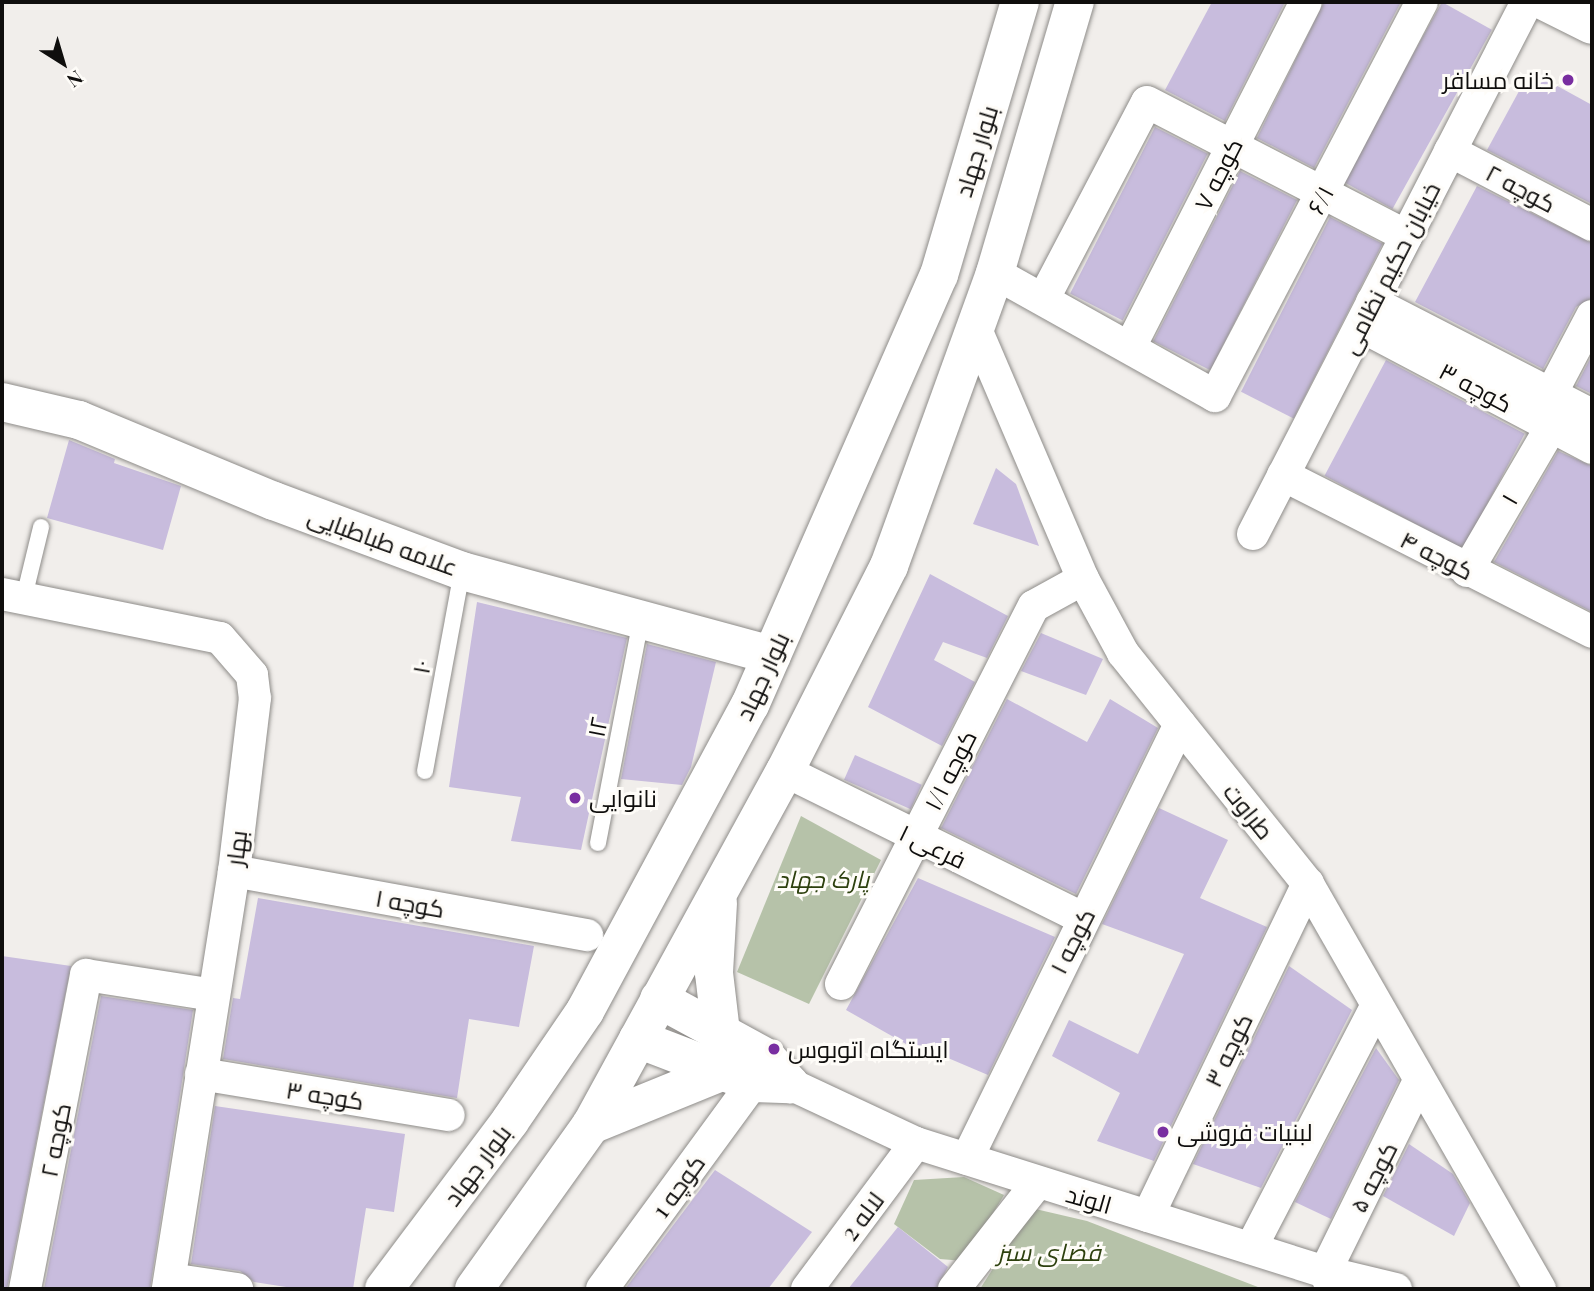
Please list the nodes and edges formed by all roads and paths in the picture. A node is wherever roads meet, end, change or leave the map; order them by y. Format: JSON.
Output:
{"nodes":[{"id":1,"x":1020,"y":2,"type":"edge"},
{"id":2,"x":1076,"y":2,"type":"edge"},
{"id":3,"x":1306,"y":2,"type":"edge"},
{"id":4,"x":1422,"y":2,"type":"edge"},
{"id":5,"x":1527,"y":2,"type":"edge"},
{"id":6,"x":1546,"y":2,"type":"edge"},
{"id":7,"x":1592,"y":25,"type":"edge"},
{"id":8,"x":1233,"y":146,"type":"junction"},
{"id":9,"x":1450,"y":151,"type":"junction"},
{"id":10,"x":1324,"y":193,"type":"junction"},
{"id":11,"x":1592,"y":225,"type":"edge"},
{"id":12,"x":1407,"y":236,"type":"junction"},
{"id":13,"x":995,"y":273,"type":"junction"},
{"id":14,"x":1044,"y":298,"type":"junction"},
{"id":15,"x":1366,"y":314,"type":"junction"},
{"id":16,"x":1592,"y":316,"type":"edge"},
{"id":17,"x":975,"y":327,"type":"junction"},
{"id":18,"x":1130,"y":347,"type":"junction"},
{"id":19,"x":1551,"y":394,"type":"junction"},
{"id":20,"x":2,"y":401,"type":"edge"},
{"id":21,"x":1592,"y":415,"type":"edge"},
{"id":22,"x":1551,"y":427,"type":"junction"},
{"id":23,"x":1592,"y":448,"type":"edge"},
{"id":24,"x":1283,"y":475,"type":"junction"},
{"id":25,"x":41,"y":527,"type":"dead end"},
{"id":26,"x":1253,"y":534,"type":"dead end"},
{"id":27,"x":462,"y":570,"type":"junction"},
{"id":28,"x":1467,"y":571,"type":"junction"},
{"id":29,"x":1083,"y":579,"type":"junction"},
{"id":30,"x":13,"y":596,"type":"edge"},
{"id":31,"x":640,"y":619,"type":"junction"},
{"id":32,"x":1592,"y":632,"type":"edge"},
{"id":33,"x":772,"y":655,"type":"junction"},
{"id":34,"x":1180,"y":724,"type":"junction"},
{"id":35,"x":425,"y":771,"type":"dead end"},
{"id":36,"x":785,"y":771,"type":"junction"},
{"id":37,"x":916,"y":837,"type":"junction"},
{"id":38,"x":598,"y":843,"type":"dead end"},
{"id":39,"x":234,"y":872,"type":"junction"},
{"id":40,"x":1308,"y":884,"type":"junction"},
{"id":41,"x":719,"y":891,"type":"junction"},
{"id":42,"x":1083,"y":918,"type":"junction"},
{"id":43,"x":587,"y":935,"type":"dead end"},
{"id":44,"x":608,"y":971,"type":"junction"},
{"id":45,"x":841,"y":984,"type":"dead end"},
{"id":46,"x":659,"y":999,"type":"junction"},
{"id":47,"x":212,"y":1005,"type":"junction"},
{"id":48,"x":1376,"y":1007,"type":"junction"},
{"id":49,"x":585,"y":1011,"type":"junction"},
{"id":50,"x":721,"y":1033,"type":"junction"},
{"id":51,"x":638,"y":1039,"type":"junction"},
{"id":52,"x":201,"y":1074,"type":"junction"},
{"id":53,"x":756,"y":1079,"type":"junction"},
{"id":54,"x":1419,"y":1081,"type":"junction"},
{"id":55,"x":449,"y":1115,"type":"dead end"},
{"id":56,"x":591,"y":1125,"type":"junction"},
{"id":57,"x":916,"y":1143,"type":"junction"},
{"id":58,"x":967,"y":1159,"type":"junction"},
{"id":59,"x":1037,"y":1183,"type":"junction"},
{"id":60,"x":1148,"y":1216,"type":"junction"},
{"id":61,"x":1251,"y":1248,"type":"junction"},
{"id":62,"x":1329,"y":1281,"type":"edge"},
{"id":63,"x":169,"y":1284,"type":"edge"},
{"id":64,"x":959,"y":1287,"type":"edge"},
{"id":65,"x":25,"y":1289,"type":"edge"},
{"id":66,"x":237,"y":1289,"type":"edge"},
{"id":67,"x":384,"y":1289,"type":"edge"},
{"id":68,"x":474,"y":1289,"type":"edge"},
{"id":69,"x":602,"y":1289,"type":"edge"},
{"id":70,"x":807,"y":1289,"type":"edge"},
{"id":71,"x":1396,"y":1289,"type":"edge"},
{"id":72,"x":1540,"y":1289,"type":"edge"}],
"edges":[{"from":1,"to":33,"type":"main road","name":"بلوار جهاد"},
{"from":2,"to":13,"type":"main road"},
{"from":3,"to":8,"type":"street","name":"کوچه ۷"},
{"from":4,"to":10,"type":"street","name":"۶/۱"},
{"from":5,"to":9,"type":"street","name":"خیابان حکیم نظامی"},
{"from":6,"to":7,"type":"main road"},
{"from":8,"to":10,"type":"street"},
{"from":8,"to":14,"type":"street"},
{"from":8,"to":18,"type":"street","name":"کوچه ۷"},
{"from":9,"to":11,"type":"street","name":"کوچه ۲"},
{"from":9,"to":12,"type":"street","name":"خیابان حکیم نظامی"},
{"from":10,"to":12,"type":"street"},
{"from":10,"to":18,"type":"street","name":"۶/۱"},
{"from":12,"to":15,"type":"street","name":"خیابان حکیم نظامی"},
{"from":13,"to":14,"type":"street"},
{"from":13,"to":17,"type":"main road"},
{"from":14,"to":18,"type":"street"},
{"from":15,"to":19,"type":"street","name":"کوچه ۳"},
{"from":15,"to":22,"type":"street","name":"کوچه ۳"},
{"from":15,"to":24,"type":"street","name":"خیابان حکیم نظامی"},
{"from":16,"to":19,"type":"street"},
{"from":17,"to":29,"type":"street","name":"طراوت"},
{"from":17,"to":36,"type":"main road"},
{"from":19,"to":21,"type":"street","name":"کوچه ۳"},
{"from":20,"to":27,"type":"main road","name":"علامه طباطبایی"},
{"from":22,"to":23,"type":"street","name":"کوچه ۳"},
{"from":22,"to":28,"type":"street","name":"۱"},
{"from":24,"to":26,"type":"street","name":"خیابان حکیم نظامی"},
{"from":24,"to":28,"type":"street","name":"کوچه ۴"},
{"from":25,"to":30,"type":"lane"},
{"from":27,"to":31,"type":"main road","name":"علامه طباطبایی"},
{"from":27,"to":35,"type":"lane","name":"۱۰"},
{"from":28,"to":32,"type":"street","name":"کوچه ۴"},
{"from":29,"to":34,"type":"street","name":"طراوت"},
{"from":29,"to":37,"type":"street","name":"کوچه ۱/۱"},
{"from":30,"to":39,"type":"street","name":"بهار"},
{"from":31,"to":33,"type":"main road","name":"علامه طباطبایی"},
{"from":31,"to":38,"type":"lane","name":"۱۲"},
{"from":33,"to":44,"type":"main road","name":"بلوار جهاد"},
{"from":34,"to":40,"type":"street","name":"طراوت"},
{"from":34,"to":42,"type":"street","name":"کوچه ۱"},
{"from":36,"to":37,"type":"street","name":"فرعی ۱"},
{"from":36,"to":41,"type":"main road"},
{"from":37,"to":42,"type":"street","name":"فرعی ۱"},
{"from":37,"to":45,"type":"street","name":"کوچه ۱/۱"},
{"from":39,"to":43,"type":"street","name":"کوچه ۱"},
{"from":39,"to":47,"type":"street","name":"بهار"},
{"from":40,"to":48,"type":"street","name":"طراوت"},
{"from":40,"to":60,"type":"street","name":"کوچه ۳"},
{"from":41,"to":46,"type":"main road"},
{"from":41,"to":50,"type":"main road"},
{"from":42,"to":58,"type":"street","name":"کوچه ۱"},
{"from":44,"to":46,"type":"main road","name":"الوند"},
{"from":44,"to":49,"type":"main road","name":"بلوار جهاد"},
{"from":46,"to":50,"type":"main road","name":"الوند"},
{"from":46,"to":51,"type":"main road"},
{"from":47,"to":52,"type":"street","name":"بهار"},
{"from":47,"to":65,"type":"street","name":"کوچه ۲"},
{"from":48,"to":54,"type":"street","name":"طراوت"},
{"from":48,"to":61,"type":"street"},
{"from":49,"to":51,"type":"main road","name":"الوند"},
{"from":49,"to":67,"type":"main road","name":"بلوار جهاد"},
{"from":50,"to":53,"type":"main road","name":"الوند"},
{"from":51,"to":53,"type":"main road","name":"الوند"},
{"from":51,"to":56,"type":"main road"},
{"from":52,"to":55,"type":"street","name":"کوچه ۳"},
{"from":52,"to":63,"type":"street","name":"بهار"},
{"from":53,"to":56,"type":"main road"},
{"from":53,"to":57,"type":"street","name":"الوند"},
{"from":53,"to":69,"type":"street","name":"کوچه 1"},
{"from":54,"to":62,"type":"street","name":"کوچه ۵"},
{"from":54,"to":72,"type":"street","name":"طراوت"},
{"from":56,"to":68,"type":"main road"},
{"from":57,"to":58,"type":"street","name":"الوند"},
{"from":57,"to":70,"type":"street","name":"لاله 2"},
{"from":58,"to":59,"type":"street","name":"الوند"},
{"from":59,"to":60,"type":"street","name":"الوند"},
{"from":59,"to":64,"type":"street"},
{"from":60,"to":61,"type":"street","name":"الوند"},
{"from":61,"to":62,"type":"street","name":"الوند"},
{"from":62,"to":71,"type":"street","name":"الوند"},
{"from":63,"to":66,"type":"street"}]}
